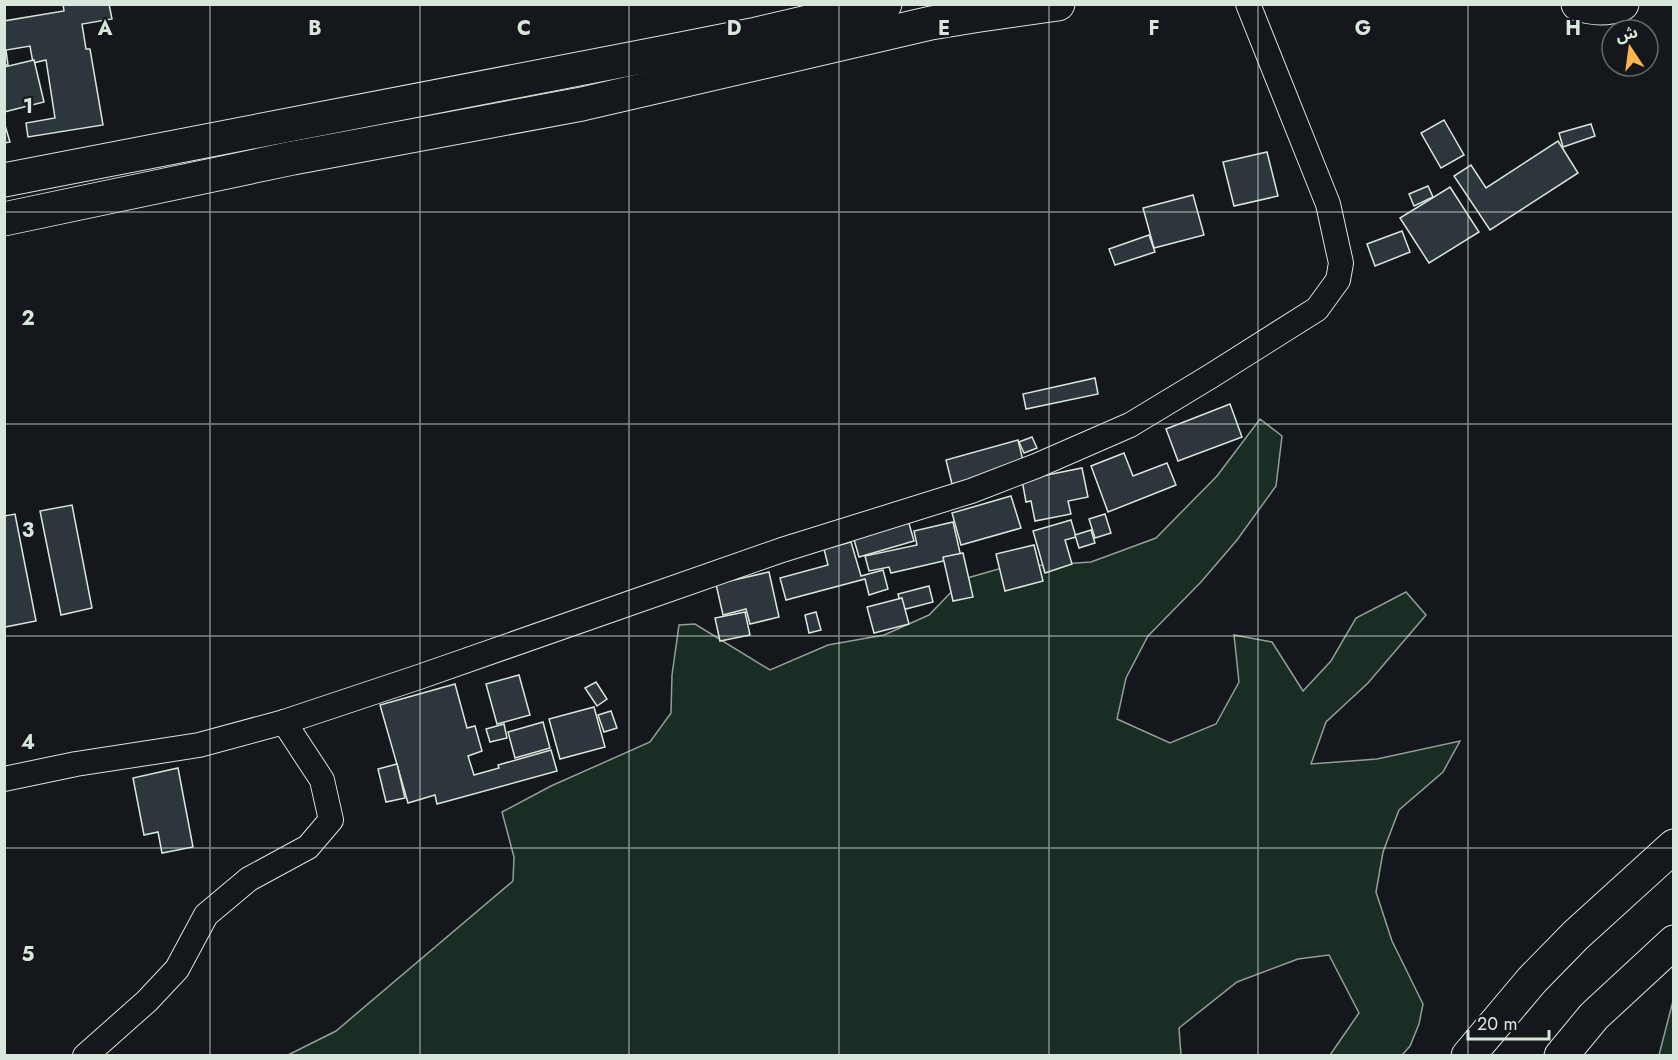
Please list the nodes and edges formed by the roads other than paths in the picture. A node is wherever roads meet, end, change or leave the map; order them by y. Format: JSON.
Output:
{"nodes":[{"id":1,"x":785,"y":4,"type":"edge"},
{"id":2,"x":885,"y":4,"type":"edge"},
{"id":3,"x":1058,"y":4,"type":"edge"},
{"id":4,"x":1248,"y":4,"type":"edge"},
{"id":5,"x":1578,"y":4,"type":"edge"},
{"id":6,"x":1622,"y":4,"type":"edge"},
{"id":7,"x":661,"y":53,"type":"junction"},
{"id":8,"x":4,"y":180,"type":"edge"},
{"id":9,"x":4,"y":219,"type":"edge"},
{"id":10,"x":284,"y":722,"type":"junction"},
{"id":11,"x":4,"y":779,"type":"edge"},
{"id":12,"x":1674,"y":827,"type":"edge"},
{"id":13,"x":1674,"y":846,"type":"edge"},
{"id":14,"x":1576,"y":935,"type":"junction"},
{"id":15,"x":1674,"y":942,"type":"edge"},
{"id":16,"x":85,"y":1056,"type":"edge"},
{"id":17,"x":1468,"y":1056,"type":"edge"},
{"id":18,"x":1561,"y":1056,"type":"edge"}],
"edges":[{"from":1,"to":7,"type":"highway"},
{"from":2,"to":7,"type":"highway"},
{"from":3,"to":9,"type":"highway"},
{"from":4,"to":10,"type":"street"},
{"from":5,"to":6,"type":"highway"},
{"from":7,"to":8,"type":"highway"},
{"from":10,"to":11,"type":"street"},
{"from":10,"to":16,"type":"street"},
{"from":12,"to":14,"type":"highway"},
{"from":13,"to":14,"type":"highway"},
{"from":14,"to":17,"type":"highway"},
{"from":15,"to":18,"type":"highway"}]}
